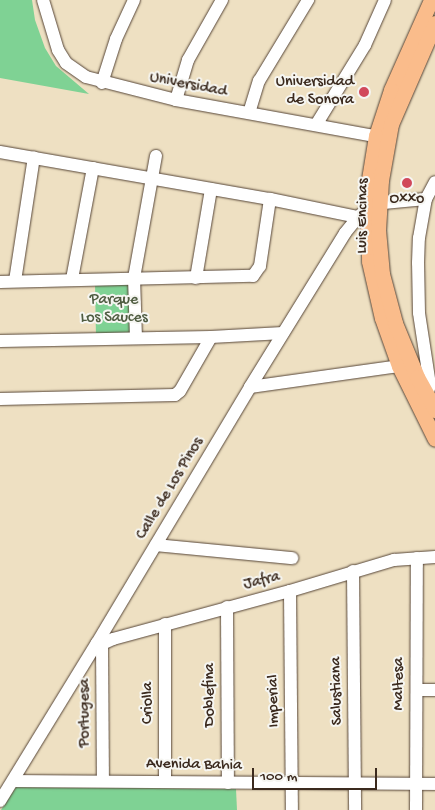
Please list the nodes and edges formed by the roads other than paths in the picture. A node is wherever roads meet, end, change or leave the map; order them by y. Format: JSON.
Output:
{"nodes":[{"id":1,"x":134,"y":0,"type":"edge"},
{"id":2,"x":222,"y":0,"type":"edge"},
{"id":3,"x":308,"y":0,"type":"edge"},
{"id":4,"x":385,"y":0,"type":"edge"},
{"id":5,"x":431,"y":0,"type":"edge"},
{"id":6,"x":46,"y":2,"type":"edge"},
{"id":7,"x":435,"y":23,"type":"edge"},
{"id":8,"x":102,"y":83,"type":"junction"},
{"id":9,"x":176,"y":100,"type":"junction"},
{"id":10,"x":249,"y":113,"type":"junction"},
{"id":11,"x":316,"y":125,"type":"junction"},
{"id":12,"x":382,"y":137,"type":"junction"},
{"id":13,"x":0,"y":152,"type":"edge"},
{"id":14,"x":156,"y":156,"type":"dead end"},
{"id":15,"x":34,"y":158,"type":"junction"},
{"id":16,"x":93,"y":168,"type":"junction"},
{"id":17,"x":153,"y":178,"type":"junction"},
{"id":18,"x":435,"y":182,"type":"edge"},
{"id":19,"x":212,"y":189,"type":"junction"},
{"id":20,"x":270,"y":199,"type":"junction"},
{"id":21,"x":426,"y":199,"type":"junction"},
{"id":22,"x":368,"y":209,"type":"junction"},
{"id":23,"x":134,"y":278,"type":"junction"},
{"id":24,"x":196,"y":278,"type":"junction"},
{"id":25,"x":72,"y":279,"type":"junction"},
{"id":26,"x":15,"y":281,"type":"junction"},
{"id":27,"x":0,"y":282,"type":"edge"},
{"id":28,"x":282,"y":333,"type":"junction"},
{"id":29,"x":211,"y":337,"type":"junction"},
{"id":30,"x":136,"y":338,"type":"junction"},
{"id":31,"x":0,"y":341,"type":"edge"},
{"id":32,"x":399,"y":366,"type":"junction"},
{"id":33,"x":250,"y":387,"type":"junction"},
{"id":34,"x":427,"y":395,"type":"junction"},
{"id":35,"x":0,"y":399,"type":"edge"},
{"id":36,"x":435,"y":410,"type":"edge"},
{"id":37,"x":435,"y":439,"type":"edge"},
{"id":38,"x":156,"y":545,"type":"junction"},
{"id":39,"x":435,"y":557,"type":"edge"},
{"id":40,"x":292,"y":558,"type":"dead end"},
{"id":41,"x":417,"y":558,"type":"junction"},
{"id":42,"x":353,"y":571,"type":"junction"},
{"id":43,"x":290,"y":591,"type":"junction"},
{"id":44,"x":227,"y":607,"type":"junction"},
{"id":45,"x":165,"y":624,"type":"junction"},
{"id":46,"x":100,"y":643,"type":"junction"},
{"id":47,"x":417,"y":690,"type":"junction"},
{"id":48,"x":435,"y":690,"type":"edge"},
{"id":49,"x":13,"y":780,"type":"junction"},
{"id":50,"x":103,"y":782,"type":"junction"},
{"id":51,"x":165,"y":782,"type":"junction"},
{"id":52,"x":228,"y":783,"type":"junction"},
{"id":53,"x":292,"y":783,"type":"junction"},
{"id":54,"x":355,"y":783,"type":"junction"},
{"id":55,"x":417,"y":784,"type":"junction"},
{"id":56,"x":435,"y":784,"type":"edge"},
{"id":57,"x":0,"y":801,"type":"edge"},
{"id":58,"x":292,"y":810,"type":"edge"},
{"id":59,"x":355,"y":810,"type":"edge"},
{"id":60,"x":416,"y":810,"type":"edge"}],
"edges":[{"from":1,"to":8,"type":"street"},
{"from":2,"to":9,"type":"street"},
{"from":3,"to":10,"type":"street"},
{"from":4,"to":11,"type":"street"},
{"from":5,"to":12,"type":"main road"},
{"from":6,"to":8,"type":"street","name":"Universidad"},
{"from":7,"to":12,"type":"main road"},
{"from":8,"to":9,"type":"street","name":"Universidad"},
{"from":9,"to":10,"type":"street","name":"Universidad"},
{"from":10,"to":11,"type":"street","name":"Universidad"},
{"from":11,"to":12,"type":"street","name":"Universidad"},
{"from":12,"to":22,"type":"main road"},
{"from":13,"to":15,"type":"street"},
{"from":14,"to":17,"type":"street"},
{"from":15,"to":16,"type":"street"},
{"from":15,"to":26,"type":"street"},
{"from":16,"to":17,"type":"street"},
{"from":16,"to":25,"type":"street"},
{"from":17,"to":19,"type":"street"},
{"from":17,"to":23,"type":"street"},
{"from":18,"to":21,"type":"street"},
{"from":19,"to":20,"type":"street"},
{"from":19,"to":24,"type":"street"},
{"from":20,"to":22,"type":"street"},
{"from":20,"to":24,"type":"street"},
{"from":21,"to":22,"type":"street"},
{"from":21,"to":34,"type":"street"},
{"from":22,"to":28,"type":"street","name":"Calle de Los Pinos"},
{"from":22,"to":32,"type":"main road"},
{"from":22,"to":34,"type":"main road","name":"Luis Encinas"},
{"from":23,"to":24,"type":"street"},
{"from":23,"to":25,"type":"street"},
{"from":23,"to":30,"type":"street"},
{"from":25,"to":26,"type":"street"},
{"from":26,"to":27,"type":"street"},
{"from":28,"to":29,"type":"street"},
{"from":28,"to":33,"type":"street","name":"Calle de Los Pinos"},
{"from":29,"to":30,"type":"street"},
{"from":29,"to":35,"type":"street"},
{"from":30,"to":31,"type":"street"},
{"from":32,"to":33,"type":"street"},
{"from":32,"to":37,"type":"main road"},
{"from":33,"to":38,"type":"street","name":"Calle de Los Pinos"},
{"from":34,"to":36,"type":"main road","name":"Luis Encinas"},
{"from":38,"to":40,"type":"street"},
{"from":38,"to":46,"type":"street","name":"Calle de Los Pinos"},
{"from":39,"to":41,"type":"street","name":"Jafra"},
{"from":41,"to":42,"type":"street","name":"Jafra"},
{"from":41,"to":47,"type":"street","name":"Maltesa"},
{"from":42,"to":43,"type":"street","name":"Jafra"},
{"from":42,"to":54,"type":"street","name":"Salustiana"},
{"from":43,"to":44,"type":"street","name":"Jafra"},
{"from":43,"to":53,"type":"street","name":"Imperial"},
{"from":44,"to":45,"type":"street","name":"Jafra"},
{"from":44,"to":52,"type":"street","name":"Doblefina"},
{"from":45,"to":46,"type":"street","name":"Jafra"},
{"from":45,"to":51,"type":"street","name":"Criolla"},
{"from":46,"to":49,"type":"street","name":"Calle de Los Pinos"},
{"from":46,"to":50,"type":"street","name":"Portugesa"},
{"from":47,"to":48,"type":"street"},
{"from":47,"to":55,"type":"street","name":"Maltesa"},
{"from":49,"to":50,"type":"street","name":"Avenida Bahia"},
{"from":49,"to":57,"type":"street","name":"Calle de Los Pinos"},
{"from":50,"to":51,"type":"street","name":"Avenida Bahia"},
{"from":51,"to":52,"type":"street","name":"Avenida Bahia"},
{"from":52,"to":53,"type":"street","name":"Avenida Bahia"},
{"from":53,"to":54,"type":"street","name":"Avenida Bahia"},
{"from":53,"to":58,"type":"street","name":"Imperial"},
{"from":54,"to":55,"type":"street","name":"Avenida Bahia"},
{"from":54,"to":59,"type":"street","name":"Salustiana"},
{"from":55,"to":56,"type":"street","name":"Avenida Bahia"},
{"from":55,"to":60,"type":"street","name":"Maltesa"}]}
